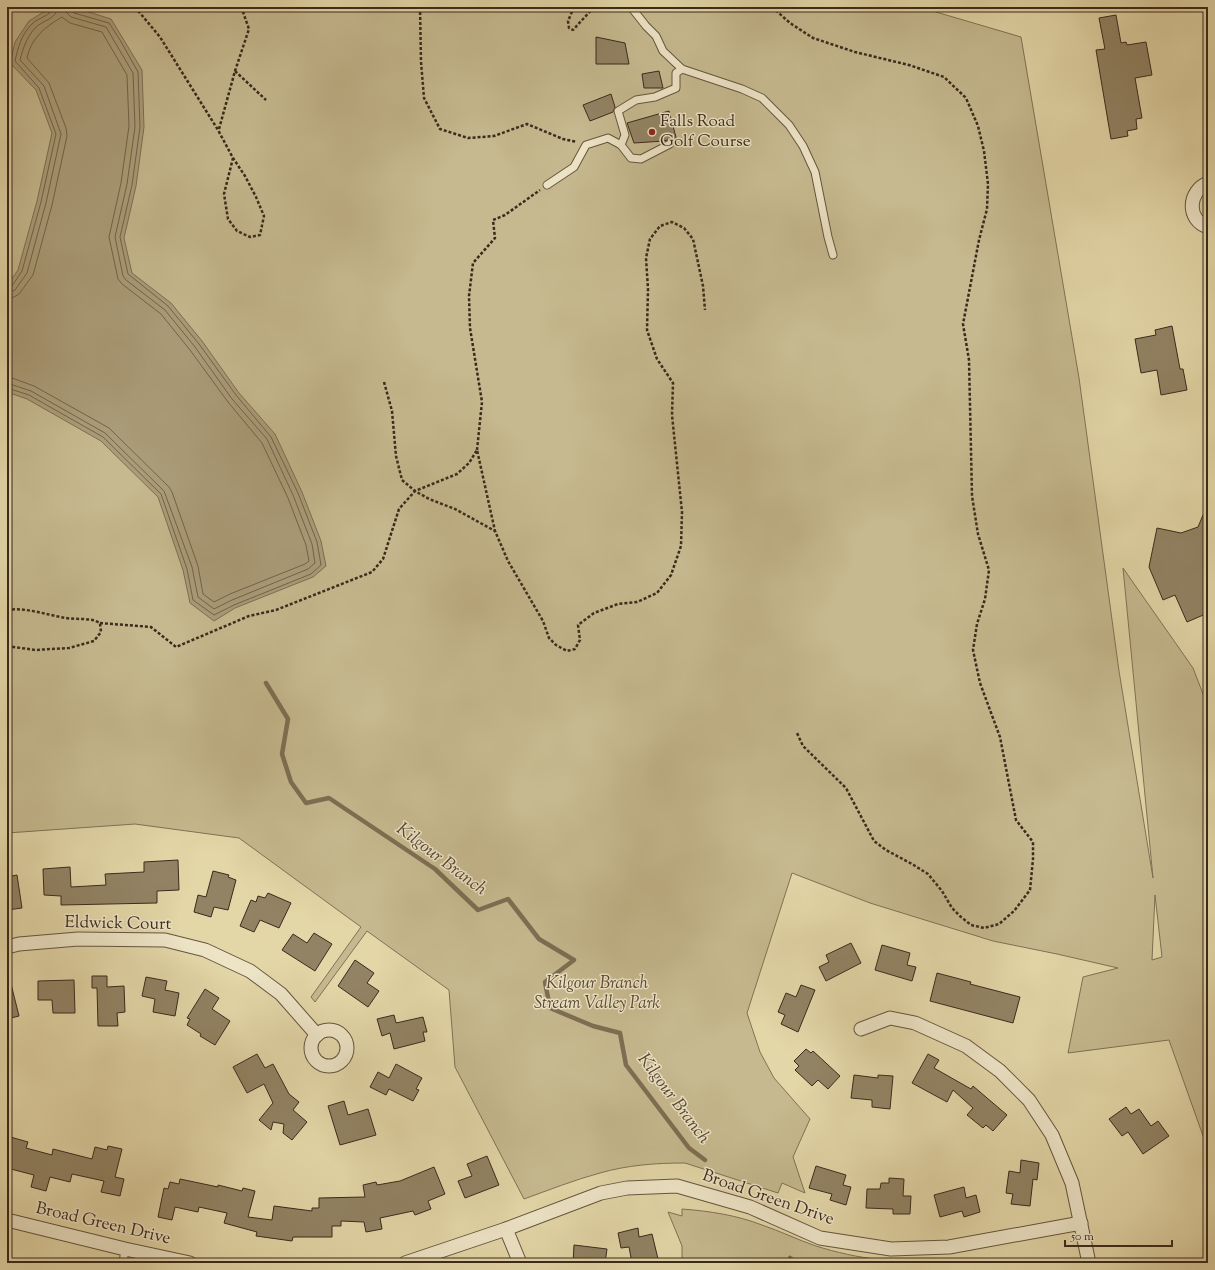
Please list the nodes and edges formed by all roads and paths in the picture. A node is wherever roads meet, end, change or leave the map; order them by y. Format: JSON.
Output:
{"nodes":[{"id":1,"x":134,"y":7,"type":"edge"},
{"id":2,"x":239,"y":7,"type":"edge"},
{"id":3,"x":420,"y":7,"type":"edge"},
{"id":4,"x":574,"y":7,"type":"edge"},
{"id":5,"x":594,"y":7,"type":"edge"},
{"id":6,"x":631,"y":7,"type":"edge"},
{"id":7,"x":772,"y":7,"type":"edge"},
{"id":8,"x":682,"y":69,"type":"junction"},
{"id":9,"x":235,"y":71,"type":"junction"},
{"id":10,"x":266,"y":100,"type":"dead end"},
{"id":11,"x":218,"y":130,"type":"junction"},
{"id":12,"x":670,"y":144,"type":"dead end"},
{"id":13,"x":586,"y":145,"type":"junction"},
{"id":14,"x":621,"y":145,"type":"junction"},
{"id":15,"x":233,"y":158,"type":"junction"},
{"id":16,"x":1208,"y":183,"type":"edge"},
{"id":17,"x":547,"y":185,"type":"joint"},
{"id":18,"x":1208,"y":226,"type":"edge"},
{"id":19,"x":833,"y":255,"type":"dead end"},
{"id":20,"x":706,"y":310,"type":"dead end"},
{"id":21,"x":384,"y":382,"type":"dead end"},
{"id":22,"x":476,"y":450,"type":"junction"},
{"id":23,"x":415,"y":491,"type":"junction"},
{"id":24,"x":495,"y":532,"type":"junction"},
{"id":25,"x":7,"y":610,"type":"edge"},
{"id":26,"x":100,"y":623,"type":"junction"},
{"id":27,"x":7,"y":646,"type":"edge"},
{"id":28,"x":796,"y":733,"type":"dead end"},
{"id":29,"x":7,"y":947,"type":"edge"},
{"id":30,"x":861,"y":1029,"type":"dead end"},
{"id":31,"x":317,"y":1035,"type":"dead end"},
{"id":32,"x":7,"y":1220,"type":"edge"},
{"id":33,"x":1081,"y":1223,"type":"junction"},
{"id":34,"x":506,"y":1228,"type":"junction"},
{"id":35,"x":125,"y":1249,"type":"junction"},
{"id":36,"x":123,"y":1263,"type":"edge"},
{"id":37,"x":190,"y":1263,"type":"edge"},
{"id":38,"x":405,"y":1263,"type":"edge"},
{"id":39,"x":520,"y":1263,"type":"edge"},
{"id":40,"x":1089,"y":1263,"type":"edge"}],
"edges":[{"from":1,"to":11,"type":"path"},
{"from":2,"to":9,"type":"path"},
{"from":3,"to":13,"type":"path"},
{"from":4,"to":5,"type":"path"},
{"from":6,"to":8,"type":"lane"},
{"from":7,"to":28,"type":"path"},
{"from":8,"to":14,"type":"lane"},
{"from":8,"to":19,"type":"lane"},
{"from":9,"to":10,"type":"path"},
{"from":9,"to":11,"type":"path"},
{"from":11,"to":15,"type":"path"},
{"from":12,"to":14,"type":"lane"},
{"from":13,"to":14,"type":"lane"},
{"from":13,"to":17,"type":"lane"},
{"from":15,"to":15,"type":"path"},
{"from":16,"to":18,"type":"street"},
{"from":17,"to":22,"type":"path"},
{"from":20,"to":24,"type":"path"},
{"from":21,"to":23,"type":"path"},
{"from":22,"to":23,"type":"path"},
{"from":22,"to":24,"type":"path"},
{"from":23,"to":24,"type":"path"},
{"from":23,"to":26,"type":"path"},
{"from":25,"to":26,"type":"path"},
{"from":26,"to":27,"type":"path"},
{"from":29,"to":31,"type":"street","name":"Eldwick Court"},
{"from":30,"to":33,"type":"street"},
{"from":32,"to":35,"type":"street","name":"Broad Green Drive"},
{"from":33,"to":34,"type":"street","name":"Broad Green Drive"},
{"from":33,"to":40,"type":"street"},
{"from":34,"to":38,"type":"street","name":"Broad Green Drive"},
{"from":34,"to":39,"type":"street"},
{"from":35,"to":36,"type":"lane"},
{"from":35,"to":37,"type":"street","name":"Broad Green Drive"}]}
